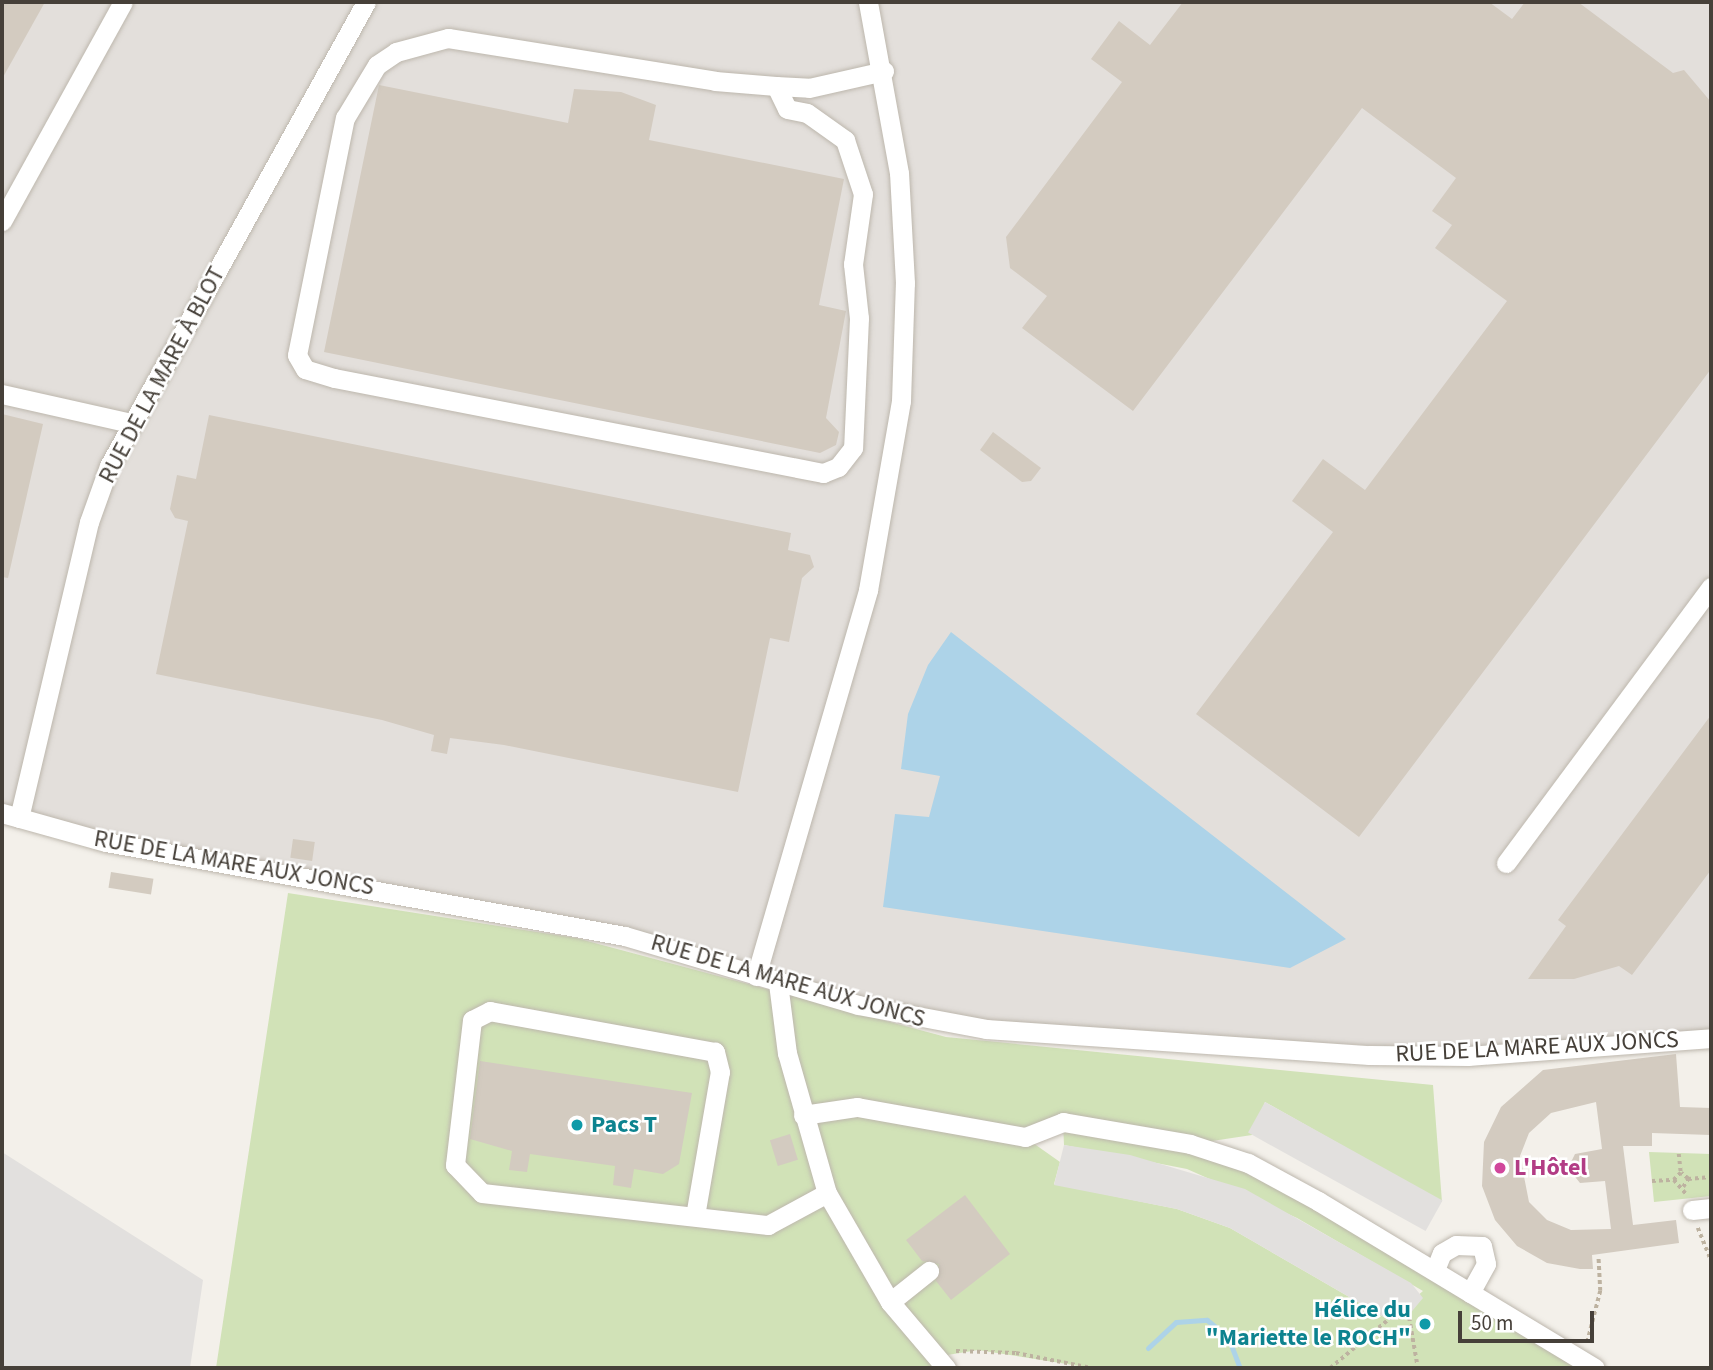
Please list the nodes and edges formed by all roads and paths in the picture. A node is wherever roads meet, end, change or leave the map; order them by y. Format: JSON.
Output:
{"nodes":[{"id":1,"x":123,"y":2,"type":"edge"},
{"id":2,"x":366,"y":2,"type":"edge"},
{"id":3,"x":868,"y":2,"type":"edge"},
{"id":4,"x":884,"y":71,"type":"junction"},
{"id":5,"x":776,"y":86,"type":"junction"},
{"id":6,"x":2,"y":221,"type":"edge"},
{"id":7,"x":2,"y":394,"type":"edge"},
{"id":8,"x":131,"y":423,"type":"junction"},
{"id":9,"x":1711,"y":587,"type":"edge"},
{"id":10,"x":11,"y":816,"type":"edge"},
{"id":11,"x":1506,"y":863,"type":"dead end"},
{"id":12,"x":756,"y":976,"type":"junction"},
{"id":13,"x":778,"y":983,"type":"junction"},
{"id":14,"x":1711,"y":1038,"type":"edge"},
{"id":15,"x":803,"y":1115,"type":"junction"},
{"id":16,"x":1679,"y":1154,"type":"dead end"},
{"id":17,"x":1681,"y":1173,"type":"junction"},
{"id":18,"x":1711,"y":1177,"type":"edge"},
{"id":19,"x":1688,"y":1179,"type":"junction"},
{"id":20,"x":1674,"y":1180,"type":"junction"},
{"id":21,"x":1652,"y":1181,"type":"dead end"},
{"id":22,"x":827,"y":1193,"type":"junction"},
{"id":23,"x":695,"y":1216,"type":"junction"},
{"id":24,"x":1708,"y":1254,"type":"dead end"},
{"id":25,"x":1598,"y":1257,"type":"dead end"},
{"id":26,"x":1711,"y":1261,"type":"edge"},
{"id":27,"x":1435,"y":1270,"type":"junction"},
{"id":28,"x":929,"y":1271,"type":"dead end"},
{"id":29,"x":1470,"y":1293,"type":"junction"},
{"id":30,"x":891,"y":1302,"type":"junction"},
{"id":31,"x":940,"y":1362,"type":"edge"},
{"id":32,"x":1587,"y":1364,"type":"edge"},
{"id":33,"x":1092,"y":1368,"type":"edge"},
{"id":34,"x":1330,"y":1368,"type":"edge"},
{"id":35,"x":1418,"y":1368,"type":"edge"}],
"edges":[{"from":1,"to":6,"type":"street"},
{"from":2,"to":8,"type":"street","name":"RUE DE LA MARE À BLOT"},
{"from":3,"to":4,"type":"street"},
{"from":4,"to":5,"type":"street"},
{"from":4,"to":12,"type":"street"},
{"from":5,"to":5,"type":"street"},
{"from":7,"to":8,"type":"street"},
{"from":8,"to":10,"type":"street","name":"RUE DE LA MARE À BLOT"},
{"from":9,"to":11,"type":"street"},
{"from":10,"to":12,"type":"street","name":"RUE DE LA MARE AUX JONCS"},
{"from":12,"to":13,"type":"street","name":"RUE DE LA MARE AUX JONCS"},
{"from":13,"to":14,"type":"street","name":"RUE DE LA MARE AUX JONCS"},
{"from":13,"to":15,"type":"street"},
{"from":15,"to":22,"type":"street"},
{"from":15,"to":27,"type":"street"},
{"from":16,"to":17,"type":"path"},
{"from":17,"to":19,"type":"path"},
{"from":17,"to":20,"type":"path"},
{"from":18,"to":19,"type":"path"},
{"from":19,"to":20,"type":"path"},
{"from":20,"to":21,"type":"path"},
{"from":22,"to":23,"type":"street"},
{"from":22,"to":30,"type":"street"},
{"from":23,"to":23,"type":"street"},
{"from":24,"to":26,"type":"path"},
{"from":25,"to":32,"type":"path"},
{"from":27,"to":29,"type":"street"},
{"from":27,"to":29,"type":"street"},
{"from":28,"to":30,"type":"street"},
{"from":29,"to":32,"type":"street"},
{"from":30,"to":31,"type":"street"},
{"from":31,"to":33,"type":"path"},
{"from":34,"to":35,"type":"path"}]}
